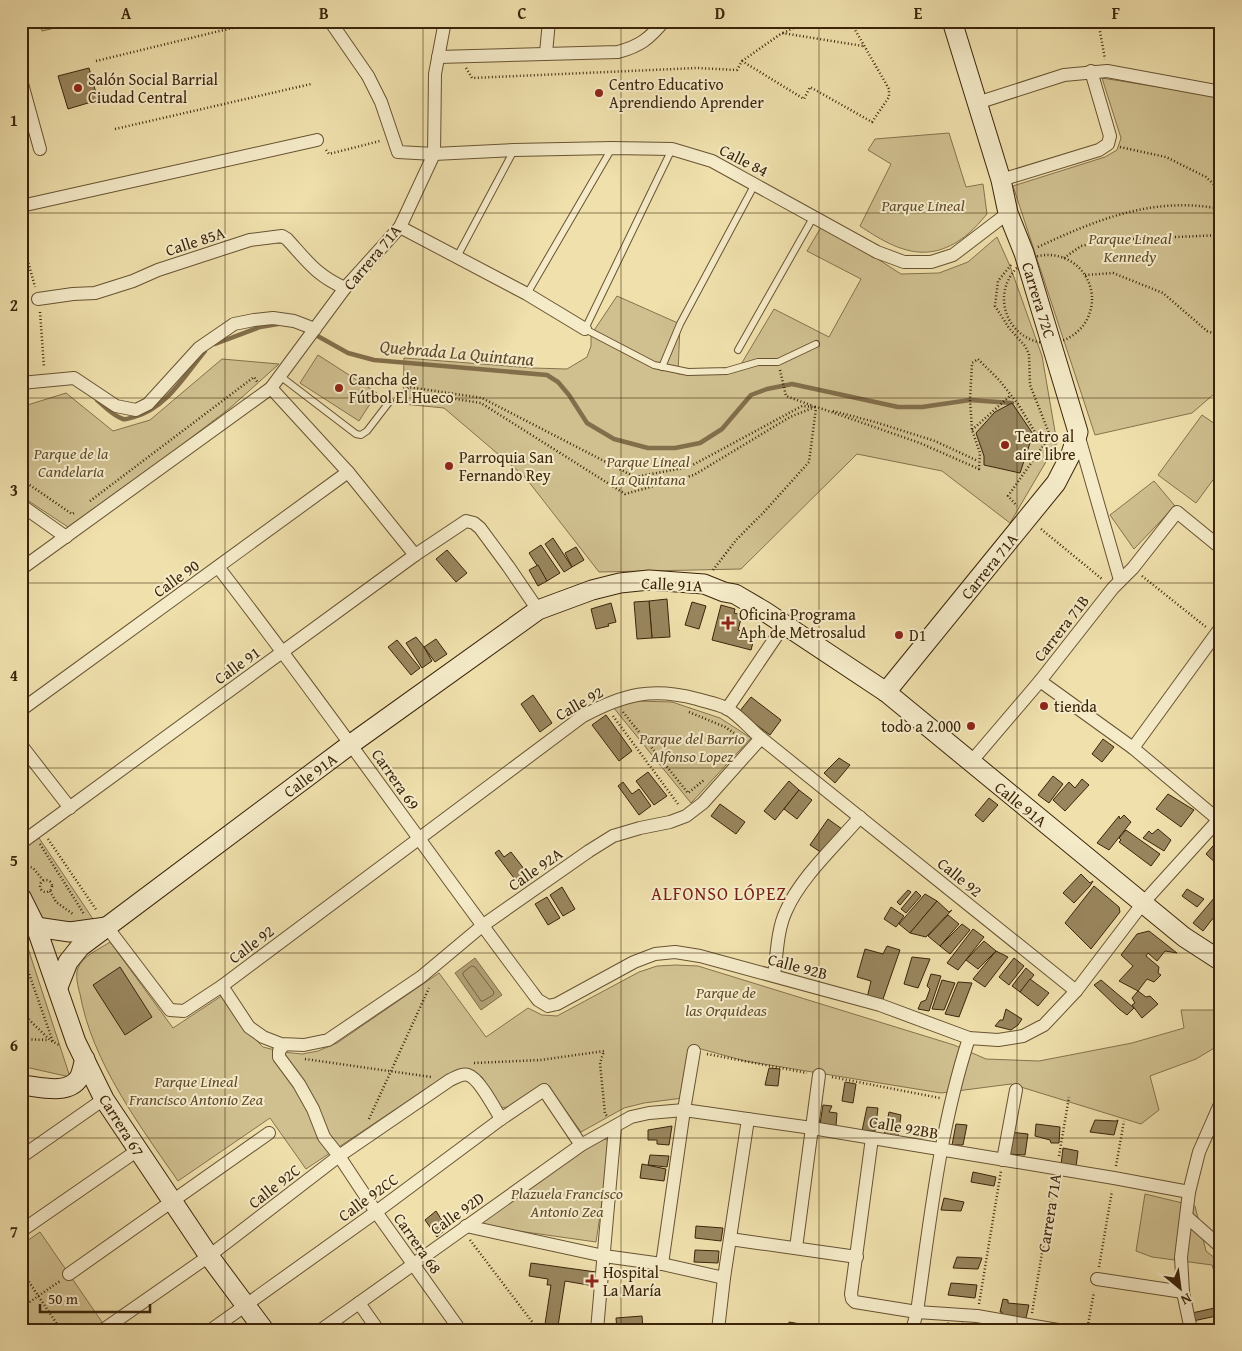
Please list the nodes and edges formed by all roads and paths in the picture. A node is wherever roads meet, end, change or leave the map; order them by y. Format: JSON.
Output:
{"nodes":[{"id":1,"x":262,"y":21,"type":"edge"},
{"id":2,"x":330,"y":21,"type":"edge"},
{"id":3,"x":446,"y":21,"type":"edge"},
{"id":4,"x":549,"y":21,"type":"edge"},
{"id":5,"x":664,"y":21,"type":"edge"},
{"id":6,"x":808,"y":21,"type":"edge"},
{"id":7,"x":850,"y":21,"type":"edge"},
{"id":8,"x":1098,"y":21,"type":"edge"},
{"id":9,"x":957,"y":22,"type":"edge"},
{"id":10,"x":782,"y":34,"type":"junction"},
{"id":11,"x":864,"y":46,"type":"junction"},
{"id":12,"x":546,"y":53,"type":"junction"},
{"id":13,"x":459,"y":56,"type":"junction"},
{"id":14,"x":438,"y":57,"type":"junction"},
{"id":15,"x":96,"y":60,"type":"dead end"},
{"id":16,"x":742,"y":61,"type":"junction"},
{"id":17,"x":1091,"y":71,"type":"junction"},
{"id":18,"x":1107,"y":71,"type":"junction"},
{"id":19,"x":21,"y":80,"type":"edge"},
{"id":20,"x":311,"y":84,"type":"dead end"},
{"id":21,"x":1221,"y":92,"type":"edge"},
{"id":22,"x":977,"y":103,"type":"junction"},
{"id":23,"x":115,"y":129,"type":"dead end"},
{"id":24,"x":316,"y":140,"type":"dead end"},
{"id":25,"x":381,"y":140,"type":"dead end"},
{"id":26,"x":1108,"y":144,"type":"junction"},
{"id":27,"x":612,"y":148,"type":"junction"},
{"id":28,"x":40,"y":149,"type":"dead end"},
{"id":29,"x":672,"y":149,"type":"junction"},
{"id":30,"x":514,"y":150,"type":"junction"},
{"id":31,"x":329,"y":154,"type":"dead end"},
{"id":32,"x":434,"y":154,"type":"junction"},
{"id":33,"x":1001,"y":180,"type":"junction"},
{"id":34,"x":755,"y":184,"type":"junction"},
{"id":35,"x":1221,"y":192,"type":"edge"},
{"id":36,"x":21,"y":206,"type":"edge"},
{"id":37,"x":1008,"y":214,"type":"junction"},
{"id":38,"x":814,"y":216,"type":"junction"},
{"id":39,"x":400,"y":227,"type":"junction"},
{"id":40,"x":1221,"y":235,"type":"edge"},
{"id":41,"x":21,"y":236,"type":"edge"},
{"id":42,"x":457,"y":257,"type":"junction"},
{"id":43,"x":1063,"y":258,"type":"dead end"},
{"id":44,"x":1085,"y":275,"type":"dead end"},
{"id":45,"x":345,"y":288,"type":"junction"},
{"id":46,"x":528,"y":294,"type":"junction"},
{"id":47,"x":38,"y":299,"type":"junction"},
{"id":48,"x":315,"y":329,"type":"junction"},
{"id":49,"x":585,"y":329,"type":"junction"},
{"id":50,"x":1221,"y":336,"type":"edge"},
{"id":51,"x":1221,"y":340,"type":"edge"},
{"id":52,"x":816,"y":344,"type":"dead end"},
{"id":53,"x":738,"y":350,"type":"dead end"},
{"id":54,"x":1221,"y":362,"type":"edge"},
{"id":55,"x":662,"y":367,"type":"junction"},
{"id":56,"x":280,"y":376,"type":"junction"},
{"id":57,"x":782,"y":376,"type":"dead end"},
{"id":58,"x":45,"y":379,"type":"junction"},
{"id":59,"x":21,"y":382,"type":"edge"},
{"id":60,"x":267,"y":390,"type":"junction"},
{"id":61,"x":405,"y":391,"type":"junction"},
{"id":62,"x":1011,"y":395,"type":"junction"},
{"id":63,"x":390,"y":401,"type":"joint"},
{"id":64,"x":816,"y":407,"type":"junction"},
{"id":65,"x":972,"y":430,"type":"junction"},
{"id":66,"x":1078,"y":432,"type":"junction"},
{"id":67,"x":1048,"y":439,"type":"dead end"},
{"id":68,"x":978,"y":461,"type":"junction"},
{"id":69,"x":348,"y":472,"type":"junction"},
{"id":70,"x":21,"y":479,"type":"edge"},
{"id":71,"x":88,"y":502,"type":"dead end"},
{"id":72,"x":21,"y":505,"type":"edge"},
{"id":73,"x":80,"y":508,"type":"dead end"},
{"id":74,"x":1028,"y":519,"type":"junction"},
{"id":75,"x":66,"y":537,"type":"junction"},
{"id":76,"x":1221,"y":548,"type":"edge"},
{"id":77,"x":415,"y":555,"type":"junction"},
{"id":78,"x":218,"y":567,"type":"junction"},
{"id":79,"x":1132,"y":568,"type":"junction"},
{"id":80,"x":21,"y":569,"type":"edge"},
{"id":81,"x":704,"y":584,"type":"junction"},
{"id":82,"x":1117,"y":584,"type":"junction"},
{"id":83,"x":538,"y":610,"type":"junction"},
{"id":84,"x":784,"y":625,"type":"junction"},
{"id":85,"x":1218,"y":631,"type":"edge"},
{"id":86,"x":283,"y":651,"type":"junction"},
{"id":87,"x":1040,"y":681,"type":"junction"},
{"id":88,"x":886,"y":692,"type":"junction"},
{"id":89,"x":604,"y":705,"type":"junction"},
{"id":90,"x":630,"y":709,"type":"dead end"},
{"id":91,"x":727,"y":709,"type":"junction"},
{"id":92,"x":21,"y":710,"type":"edge"},
{"id":93,"x":682,"y":711,"type":"dead end"},
{"id":94,"x":738,"y":735,"type":"dead end"},
{"id":95,"x":762,"y":738,"type":"junction"},
{"id":96,"x":352,"y":744,"type":"junction"},
{"id":97,"x":21,"y":745,"type":"edge"},
{"id":98,"x":1133,"y":748,"type":"junction"},
{"id":99,"x":971,"y":762,"type":"junction"},
{"id":100,"x":706,"y":778,"type":"dead end"},
{"id":101,"x":70,"y":808,"type":"junction"},
{"id":102,"x":686,"y":816,"type":"junction"},
{"id":103,"x":860,"y":817,"type":"junction"},
{"id":104,"x":1220,"y":820,"type":"edge"},
{"id":105,"x":41,"y":829,"type":"junction"},
{"id":106,"x":418,"y":838,"type":"junction"},
{"id":107,"x":21,"y":843,"type":"edge"},
{"id":108,"x":39,"y":844,"type":"dead end"},
{"id":109,"x":21,"y":863,"type":"edge"},
{"id":110,"x":43,"y":881,"type":"junction"},
{"id":111,"x":50,"y":891,"type":"junction"},
{"id":112,"x":21,"y":897,"type":"edge"},
{"id":113,"x":1144,"y":903,"type":"junction"},
{"id":114,"x":78,"y":918,"type":"junction"},
{"id":115,"x":70,"y":919,"type":"dead end"},
{"id":116,"x":482,"y":926,"type":"junction"},
{"id":117,"x":28,"y":927,"type":"edge"},
{"id":118,"x":107,"y":927,"type":"junction"},
{"id":119,"x":21,"y":951,"type":"edge"},
{"id":120,"x":1221,"y":961,"type":"edge"},
{"id":121,"x":774,"y":976,"type":"junction"},
{"id":122,"x":222,"y":986,"type":"junction"},
{"id":123,"x":58,"y":987,"type":"junction"},
{"id":124,"x":429,"y":989,"type":"dead end"},
{"id":125,"x":1076,"y":991,"type":"junction"},
{"id":126,"x":548,"y":1006,"type":"joint"},
{"id":127,"x":21,"y":1012,"type":"edge"},
{"id":128,"x":969,"y":1038,"type":"junction"},
{"id":129,"x":21,"y":1039,"type":"edge"},
{"id":130,"x":50,"y":1040,"type":"junction"},
{"id":131,"x":53,"y":1042,"type":"junction"},
{"id":132,"x":283,"y":1046,"type":"dead end"},
{"id":133,"x":80,"y":1051,"type":"junction"},
{"id":134,"x":694,"y":1051,"type":"dead end"},
{"id":135,"x":303,"y":1059,"type":"dead end"},
{"id":136,"x":470,"y":1069,"type":"junction"},
{"id":137,"x":390,"y":1072,"type":"junction"},
{"id":138,"x":819,"y":1075,"type":"dead end"},
{"id":139,"x":450,"y":1080,"type":"junction"},
{"id":140,"x":21,"y":1085,"type":"edge"},
{"id":141,"x":1016,"y":1090,"type":"dead end"},
{"id":142,"x":1070,"y":1097,"type":"dead end"},
{"id":143,"x":104,"y":1099,"type":"junction"},
{"id":144,"x":1220,"y":1105,"type":"edge"},
{"id":145,"x":684,"y":1110,"type":"junction"},
{"id":146,"x":501,"y":1119,"type":"junction"},
{"id":147,"x":748,"y":1119,"type":"junction"},
{"id":148,"x":368,"y":1120,"type":"dead end"},
{"id":149,"x":1124,"y":1121,"type":"dead end"},
{"id":150,"x":615,"y":1127,"type":"junction"},
{"id":151,"x":812,"y":1128,"type":"junction"},
{"id":152,"x":269,"y":1133,"type":"dead end"},
{"id":153,"x":872,"y":1138,"type":"junction"},
{"id":154,"x":582,"y":1145,"type":"junction"},
{"id":155,"x":138,"y":1150,"type":"junction"},
{"id":156,"x":941,"y":1150,"type":"junction"},
{"id":157,"x":339,"y":1156,"type":"junction"},
{"id":158,"x":21,"y":1157,"type":"edge"},
{"id":159,"x":1003,"y":1160,"type":"junction"},
{"id":160,"x":1056,"y":1169,"type":"junction"},
{"id":161,"x":1114,"y":1178,"type":"junction"},
{"id":162,"x":1189,"y":1192,"type":"junction"},
{"id":163,"x":172,"y":1202,"type":"junction"},
{"id":164,"x":376,"y":1212,"type":"junction"},
{"id":165,"x":1186,"y":1219,"type":"junction"},
{"id":166,"x":464,"y":1228,"type":"junction"},
{"id":167,"x":21,"y":1231,"type":"edge"},
{"id":168,"x":730,"y":1238,"type":"junction"},
{"id":169,"x":1221,"y":1246,"type":"edge"},
{"id":170,"x":796,"y":1248,"type":"junction"},
{"id":171,"x":209,"y":1256,"type":"junction"},
{"id":172,"x":604,"y":1256,"type":"junction"},
{"id":173,"x":857,"y":1257,"type":"junction"},
{"id":174,"x":413,"y":1264,"type":"junction"},
{"id":175,"x":662,"y":1264,"type":"junction"},
{"id":176,"x":21,"y":1270,"type":"edge"},
{"id":177,"x":69,"y":1274,"type":"joint"},
{"id":178,"x":724,"y":1278,"type":"junction"},
{"id":179,"x":1097,"y":1279,"type":"junction"},
{"id":180,"x":1183,"y":1292,"type":"junction"},
{"id":181,"x":38,"y":1296,"type":"junction"},
{"id":182,"x":358,"y":1303,"type":"junction"},
{"id":183,"x":246,"y":1305,"type":"junction"},
{"id":184,"x":21,"y":1308,"type":"edge"},
{"id":185,"x":917,"y":1312,"type":"junction"},
{"id":186,"x":977,"y":1316,"type":"junction"},
{"id":187,"x":1030,"y":1325,"type":"junction"},
{"id":188,"x":61,"y":1330,"type":"edge"},
{"id":189,"x":103,"y":1330,"type":"edge"},
{"id":190,"x":211,"y":1330,"type":"edge"},
{"id":191,"x":264,"y":1330,"type":"edge"},
{"id":192,"x":321,"y":1330,"type":"edge"},
{"id":193,"x":378,"y":1330,"type":"edge"},
{"id":194,"x":460,"y":1330,"type":"edge"},
{"id":195,"x":535,"y":1330,"type":"edge"},
{"id":196,"x":597,"y":1330,"type":"edge"},
{"id":197,"x":718,"y":1330,"type":"edge"},
{"id":198,"x":912,"y":1330,"type":"edge"},
{"id":199,"x":1058,"y":1330,"type":"edge"},
{"id":200,"x":1087,"y":1330,"type":"edge"},
{"id":201,"x":1191,"y":1330,"type":"edge"}],
"edges":[{"from":1,"to":15,"type":"path"},
{"from":2,"to":32,"type":"street","name":"Calle 84"},
{"from":3,"to":14,"type":"street","name":"Carrera 71A"},
{"from":4,"to":12,"type":"street"},
{"from":5,"to":12,"type":"street"},
{"from":6,"to":10,"type":"path"},
{"from":7,"to":11,"type":"path"},
{"from":8,"to":18,"type":"path"},
{"from":9,"to":22,"type":"street","name":"Carrera 72C"},
{"from":10,"to":11,"type":"path"},
{"from":10,"to":16,"type":"path"},
{"from":11,"to":16,"type":"path"},
{"from":12,"to":13,"type":"street"},
{"from":13,"to":14,"type":"street"},
{"from":13,"to":16,"type":"path"},
{"from":14,"to":32,"type":"street","name":"Carrera 71A"},
{"from":17,"to":18,"type":"street"},
{"from":17,"to":22,"type":"street"},
{"from":17,"to":26,"type":"street"},
{"from":18,"to":21,"type":"street"},
{"from":19,"to":28,"type":"street"},
{"from":20,"to":23,"type":"path"},
{"from":22,"to":33,"type":"street","name":"Carrera 72C"},
{"from":24,"to":36,"type":"street"},
{"from":25,"to":31,"type":"path"},
{"from":26,"to":33,"type":"street"},
{"from":26,"to":35,"type":"path"},
{"from":27,"to":29,"type":"street","name":"Calle 84"},
{"from":27,"to":30,"type":"street","name":"Calle 84"},
{"from":27,"to":46,"type":"lane"},
{"from":29,"to":34,"type":"street","name":"Calle 84"},
{"from":29,"to":49,"type":"lane"},
{"from":30,"to":32,"type":"street","name":"Calle 84"},
{"from":30,"to":42,"type":"lane"},
{"from":32,"to":39,"type":"street","name":"Carrera 71A"},
{"from":33,"to":37,"type":"street","name":"Carrera 72C"},
{"from":34,"to":38,"type":"street","name":"Calle 84"},
{"from":34,"to":55,"type":"lane"},
{"from":37,"to":38,"type":"street","name":"Calle 84"},
{"from":37,"to":66,"type":"street","name":"Carrera 72C"},
{"from":38,"to":53,"type":"lane"},
{"from":39,"to":42,"type":"street"},
{"from":39,"to":45,"type":"street","name":"Carrera 71A"},
{"from":40,"to":43,"type":"path"},
{"from":41,"to":47,"type":"path"},
{"from":42,"to":46,"type":"street"},
{"from":44,"to":50,"type":"path"},
{"from":45,"to":47,"type":"street","name":"Calle 85A"},
{"from":45,"to":48,"type":"street","name":"Carrera 71A"},
{"from":46,"to":49,"type":"street"},
{"from":47,"to":58,"type":"path"},
{"from":48,"to":56,"type":"street","name":"Carrera 71A"},
{"from":48,"to":58,"type":"street"},
{"from":49,"to":55,"type":"lane"},
{"from":51,"to":54,"type":"path"},
{"from":52,"to":55,"type":"lane"},
{"from":56,"to":60,"type":"street","name":"Carrera 71A"},
{"from":56,"to":63,"type":"lane"},
{"from":57,"to":64,"type":"path"},
{"from":58,"to":59,"type":"street"},
{"from":60,"to":69,"type":"street"},
{"from":60,"to":71,"type":"path"},
{"from":60,"to":75,"type":"street","name":"Carrera 71A"},
{"from":61,"to":63,"type":"path"},
{"from":61,"to":64,"type":"path"},
{"from":61,"to":64,"type":"path"},
{"from":62,"to":65,"type":"path"},
{"from":62,"to":65,"type":"path"},
{"from":62,"to":67,"type":"path"},
{"from":64,"to":68,"type":"path"},
{"from":64,"to":68,"type":"path"},
{"from":64,"to":81,"type":"path"},
{"from":65,"to":68,"type":"path"},
{"from":66,"to":74,"type":"street","name":"Carrera 71A"},
{"from":66,"to":82,"type":"street","name":"Carrera 72C"},
{"from":69,"to":77,"type":"street"},
{"from":69,"to":78,"type":"street","name":"Calle 90"},
{"from":70,"to":73,"type":"path"},
{"from":72,"to":75,"type":"street"},
{"from":74,"to":82,"type":"path"},
{"from":74,"to":88,"type":"street","name":"Carrera 71A"},
{"from":75,"to":80,"type":"street","name":"Carrera 71A"},
{"from":76,"to":79,"type":"street","name":"Carrera 71B"},
{"from":77,"to":83,"type":"street","name":"Calle 91"},
{"from":77,"to":86,"type":"street","name":"Calle 91"},
{"from":78,"to":86,"type":"street","name":"Carrera 69"},
{"from":78,"to":92,"type":"street","name":"Calle 90"},
{"from":79,"to":82,"type":"street","name":"Carrera 71B"},
{"from":79,"to":85,"type":"path"},
{"from":81,"to":83,"type":"street","name":"Calle 91A"},
{"from":81,"to":84,"type":"street","name":"Calle 91A"},
{"from":82,"to":87,"type":"street","name":"Carrera 71B"},
{"from":83,"to":96,"type":"street","name":"Calle 91A"},
{"from":84,"to":88,"type":"street","name":"Calle 91A"},
{"from":84,"to":91,"type":"street"},
{"from":85,"to":98,"type":"street"},
{"from":86,"to":96,"type":"street","name":"Carrera 69"},
{"from":86,"to":101,"type":"street","name":"Calle 91"},
{"from":87,"to":98,"type":"street"},
{"from":87,"to":99,"type":"street","name":"Carrera 71B"},
{"from":88,"to":99,"type":"street","name":"Calle 91A"},
{"from":89,"to":91,"type":"street","name":"Calle 92"},
{"from":89,"to":102,"type":"path"},
{"from":89,"to":106,"type":"street","name":"Calle 92"},
{"from":90,"to":100,"type":"path"},
{"from":91,"to":95,"type":"street","name":"Calle 92"},
{"from":93,"to":94,"type":"path"},
{"from":95,"to":102,"type":"street","name":"Calle 92A"},
{"from":95,"to":103,"type":"street","name":"Calle 92"},
{"from":96,"to":106,"type":"street","name":"Carrera 69"},
{"from":96,"to":118,"type":"street","name":"Calle 91A"},
{"from":97,"to":101,"type":"street"},
{"from":98,"to":104,"type":"street"},
{"from":99,"to":113,"type":"street","name":"Calle 91A"},
{"from":101,"to":105,"type":"street","name":"Calle 91"},
{"from":102,"to":116,"type":"street","name":"Calle 92A"},
{"from":103,"to":121,"type":"street"},
{"from":103,"to":125,"type":"street","name":"Calle 92"},
{"from":104,"to":113,"type":"street"},
{"from":105,"to":107,"type":"street","name":"Calle 91"},
{"from":105,"to":118,"type":"path"},
{"from":106,"to":116,"type":"street","name":"Carrera 69"},
{"from":106,"to":122,"type":"street","name":"Calle 92"},
{"from":108,"to":114,"type":"path"},
{"from":109,"to":110,"type":"path"},
{"from":110,"to":111,"type":"path"},
{"from":110,"to":111,"type":"path"},
{"from":111,"to":114,"type":"path"},
{"from":112,"to":117,"type":"street","name":"Carrera 67"},
{"from":113,"to":120,"type":"street","name":"Calle 91A"},
{"from":113,"to":125,"type":"street"},
{"from":114,"to":115,"type":"path"},
{"from":116,"to":122,"type":"street","name":"Calle 92A"},
{"from":116,"to":126,"type":"street","name":"Carrera 69"},
{"from":117,"to":118,"type":"street","name":"Calle 91A"},
{"from":117,"to":123,"type":"street","name":"Carrera 67"},
{"from":118,"to":122,"type":"street","name":"Calle 92"},
{"from":118,"to":123,"type":"street","name":"Calle 91A"},
{"from":119,"to":131,"type":"path"},
{"from":121,"to":126,"type":"street","name":"Calle 92B"},
{"from":121,"to":128,"type":"street","name":"Calle 92B"},
{"from":123,"to":133,"type":"street","name":"Carrera 67"},
{"from":124,"to":137,"type":"path"},
{"from":125,"to":128,"type":"street","name":"Calle 92B"},
{"from":127,"to":130,"type":"path"},
{"from":128,"to":156,"type":"street"},
{"from":129,"to":130,"type":"path"},
{"from":130,"to":131,"type":"path"},
{"from":131,"to":133,"type":"path"},
{"from":132,"to":157,"type":"street","name":"Carrera 68"},
{"from":133,"to":140,"type":"street"},
{"from":133,"to":143,"type":"street","name":"Carrera 67"},
{"from":134,"to":145,"type":"street"},
{"from":135,"to":137,"type":"path"},
{"from":136,"to":139,"type":"street","name":"Calle 92C"},
{"from":136,"to":146,"type":"street"},
{"from":136,"to":150,"type":"path"},
{"from":137,"to":139,"type":"path"},
{"from":137,"to":148,"type":"path"},
{"from":138,"to":151,"type":"street"},
{"from":139,"to":157,"type":"street","name":"Calle 92C"},
{"from":141,"to":159,"type":"street"},
{"from":142,"to":160,"type":"path","name":"Carrera 71A"},
{"from":143,"to":155,"type":"street","name":"Carrera 67"},
{"from":143,"to":158,"type":"street"},
{"from":144,"to":162,"type":"street"},
{"from":145,"to":147,"type":"street","name":"Calle 92BB"},
{"from":145,"to":150,"type":"street","name":"Calle 92BB"},
{"from":145,"to":175,"type":"street"},
{"from":146,"to":154,"type":"street","name":"Calle 92CC"},
{"from":146,"to":164,"type":"street","name":"Calle 92CC"},
{"from":147,"to":151,"type":"street","name":"Calle 92BB"},
{"from":147,"to":168,"type":"street"},
{"from":149,"to":161,"type":"path"},
{"from":150,"to":154,"type":"street","name":"Calle 92D"},
{"from":150,"to":172,"type":"street"},
{"from":151,"to":153,"type":"street","name":"Calle 92BB"},
{"from":151,"to":170,"type":"street"},
{"from":152,"to":163,"type":"street"},
{"from":153,"to":156,"type":"street","name":"Calle 92BB"},
{"from":153,"to":173,"type":"street"},
{"from":154,"to":166,"type":"street","name":"Calle 92D"},
{"from":155,"to":163,"type":"street","name":"Carrera 67"},
{"from":155,"to":167,"type":"street"},
{"from":156,"to":159,"type":"street","name":"Calle 92BB"},
{"from":156,"to":185,"type":"street"},
{"from":157,"to":164,"type":"street","name":"Carrera 68"},
{"from":157,"to":171,"type":"street","name":"Calle 92C"},
{"from":159,"to":160,"type":"street","name":"Calle 92BB"},
{"from":159,"to":186,"type":"path"},
{"from":160,"to":161,"type":"street","name":"Calle 92BB"},
{"from":160,"to":187,"type":"path","name":"Carrera 71A"},
{"from":161,"to":162,"type":"street","name":"Calle 92BB"},
{"from":161,"to":179,"type":"path"},
{"from":162,"to":165,"type":"street"},
{"from":163,"to":171,"type":"street","name":"Carrera 67"},
{"from":163,"to":177,"type":"street"},
{"from":164,"to":174,"type":"street","name":"Carrera 68"},
{"from":164,"to":183,"type":"street","name":"Calle 92CC"},
{"from":165,"to":169,"type":"street"},
{"from":165,"to":180,"type":"street"},
{"from":166,"to":172,"type":"street"},
{"from":166,"to":174,"type":"street","name":"Calle 92D"},
{"from":166,"to":195,"type":"path"},
{"from":168,"to":170,"type":"street"},
{"from":168,"to":178,"type":"street"},
{"from":170,"to":173,"type":"street"},
{"from":171,"to":183,"type":"street","name":"Carrera 67"},
{"from":171,"to":189,"type":"street","name":"Calle 92C"},
{"from":172,"to":175,"type":"street"},
{"from":172,"to":196,"type":"street"},
{"from":173,"to":185,"type":"street"},
{"from":174,"to":182,"type":"street","name":"Calle 92D"},
{"from":174,"to":194,"type":"street","name":"Carrera 68"},
{"from":175,"to":178,"type":"street"},
{"from":176,"to":181,"type":"path"},
{"from":177,"to":181,"type":"path"},
{"from":178,"to":197,"type":"street"},
{"from":179,"to":180,"type":"street"},
{"from":179,"to":200,"type":"path"},
{"from":180,"to":201,"type":"street"},
{"from":181,"to":184,"type":"path"},
{"from":181,"to":188,"type":"path"},
{"from":182,"to":192,"type":"street","name":"Calle 92D"},
{"from":182,"to":193,"type":"street"},
{"from":183,"to":190,"type":"street","name":"Calle 92CC"},
{"from":183,"to":191,"type":"street","name":"Carrera 67"},
{"from":185,"to":186,"type":"street"},
{"from":185,"to":198,"type":"street"},
{"from":186,"to":187,"type":"street"},
{"from":187,"to":199,"type":"street"}]}
